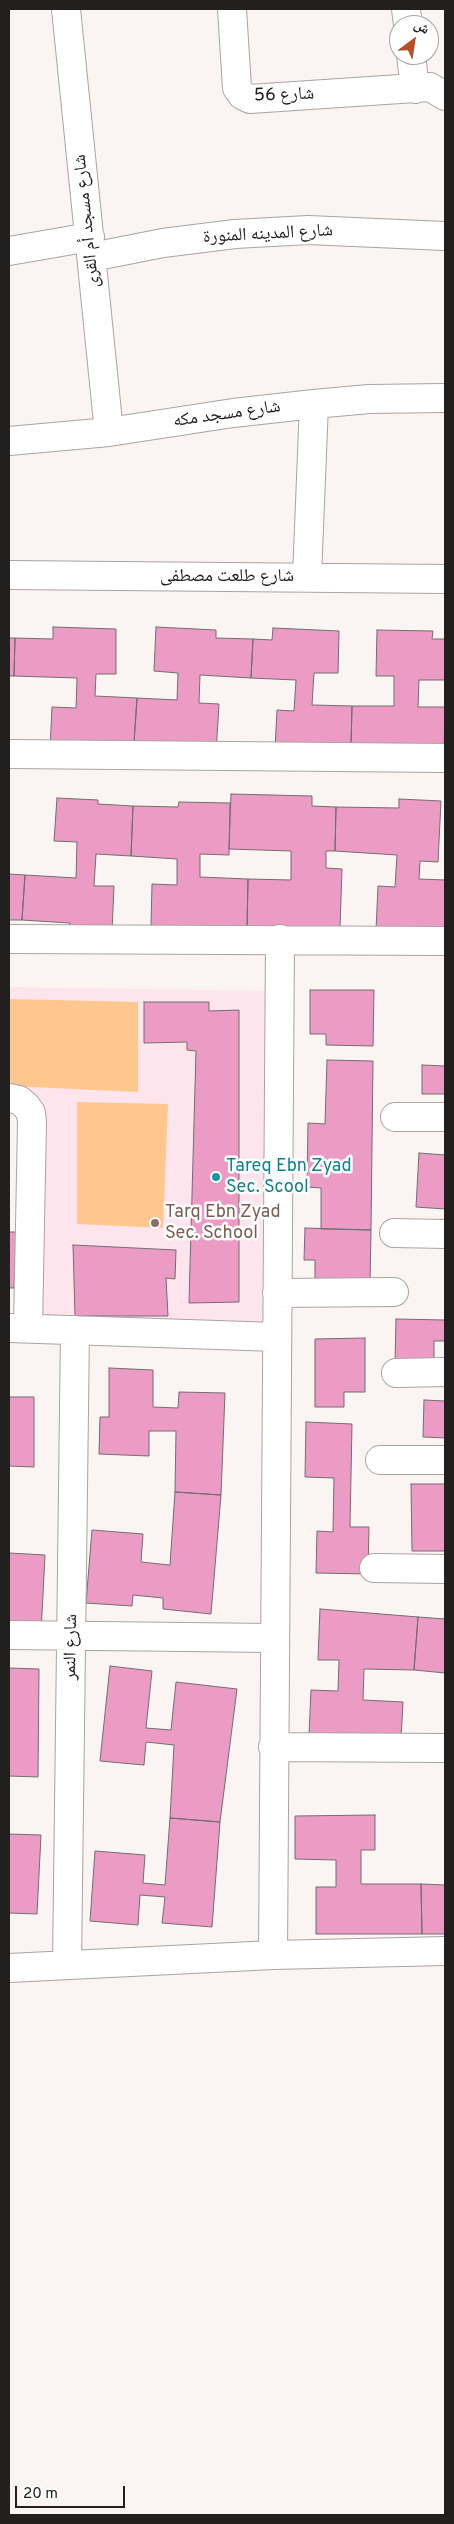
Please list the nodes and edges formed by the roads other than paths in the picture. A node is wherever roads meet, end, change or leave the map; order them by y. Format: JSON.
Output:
{"nodes":[{"id":1,"x":66,"y":9,"type":"edge"},
{"id":2,"x":232,"y":9,"type":"edge"},
{"id":3,"x":412,"y":65,"type":"edge"},
{"id":4,"x":415,"y":89,"type":"junction"},
{"id":5,"x":445,"y":96,"type":"edge"},
{"id":6,"x":445,"y":236,"type":"edge"},
{"id":7,"x":91,"y":247,"type":"junction"},
{"id":8,"x":9,"y":250,"type":"edge"},
{"id":9,"x":445,"y":398,"type":"edge"},
{"id":10,"x":314,"y":404,"type":"junction"},
{"id":11,"x":109,"y":432,"type":"junction"},
{"id":12,"x":9,"y":441,"type":"edge"},
{"id":13,"x":9,"y":575,"type":"edge"},
{"id":14,"x":306,"y":577,"type":"junction"},
{"id":15,"x":445,"y":578,"type":"edge"},
{"id":16,"x":9,"y":754,"type":"edge"},
{"id":17,"x":445,"y":758,"type":"edge"},
{"id":18,"x":9,"y":939,"type":"edge"},
{"id":19,"x":280,"y":939,"type":"junction"},
{"id":20,"x":445,"y":941,"type":"edge"},
{"id":21,"x":9,"y":1098,"type":"edge"},
{"id":22,"x":395,"y":1117,"type":"dead end"},
{"id":23,"x":445,"y":1117,"type":"edge"},
{"id":24,"x":394,"y":1233,"type":"dead end"},
{"id":25,"x":445,"y":1234,"type":"edge"},
{"id":26,"x":394,"y":1292,"type":"dead end"},
{"id":27,"x":277,"y":1293,"type":"junction"},
{"id":28,"x":19,"y":1328,"type":"edge"},
{"id":29,"x":75,"y":1330,"type":"junction"},
{"id":30,"x":276,"y":1337,"type":"junction"},
{"id":31,"x":445,"y":1372,"type":"edge"},
{"id":32,"x":396,"y":1373,"type":"dead end"},
{"id":33,"x":380,"y":1460,"type":"dead end"},
{"id":34,"x":445,"y":1460,"type":"edge"},
{"id":35,"x":374,"y":1568,"type":"dead end"},
{"id":36,"x":445,"y":1569,"type":"edge"},
{"id":37,"x":9,"y":1635,"type":"edge"},
{"id":38,"x":72,"y":1636,"type":"junction"},
{"id":39,"x":274,"y":1638,"type":"junction"},
{"id":40,"x":273,"y":1747,"type":"junction"},
{"id":41,"x":445,"y":1748,"type":"edge"},
{"id":42,"x":445,"y":1952,"type":"edge"},
{"id":43,"x":273,"y":1955,"type":"junction"},
{"id":44,"x":67,"y":1964,"type":"junction"},
{"id":45,"x":9,"y":1968,"type":"edge"}],
"edges":[{"from":1,"to":7,"type":"street","name":"شارع مسجد أم القرى"},
{"from":2,"to":4,"type":"street","name":"شارع 56"},
{"from":3,"to":4,"type":"street"},
{"from":4,"to":5,"type":"street","name":"شارع 56"},
{"from":6,"to":7,"type":"street","name":"شارع المدينه المنورة"},
{"from":7,"to":8,"type":"street","name":"شارع المدينه المنورة"},
{"from":7,"to":11,"type":"street","name":"شارع مسجد أم القرى"},
{"from":9,"to":10,"type":"street","name":"شارع مسجد مكه"},
{"from":10,"to":11,"type":"street","name":"شارع مسجد مكه"},
{"from":10,"to":14,"type":"street"},
{"from":11,"to":12,"type":"street","name":"شارع مسجد مكه"},
{"from":13,"to":14,"type":"street","name":"شارع طلعت مصطفى"},
{"from":14,"to":15,"type":"street","name":"شارع طلعت مصطفى"},
{"from":16,"to":17,"type":"street"},
{"from":18,"to":19,"type":"street"},
{"from":19,"to":20,"type":"street"},
{"from":19,"to":27,"type":"street"},
{"from":21,"to":28,"type":"street"},
{"from":22,"to":23,"type":"street"},
{"from":24,"to":25,"type":"street"},
{"from":26,"to":27,"type":"street"},
{"from":27,"to":30,"type":"street"},
{"from":28,"to":29,"type":"street"},
{"from":29,"to":30,"type":"street"},
{"from":29,"to":38,"type":"street","name":"شارع النمر"},
{"from":30,"to":39,"type":"street"},
{"from":31,"to":32,"type":"street"},
{"from":33,"to":34,"type":"street"},
{"from":35,"to":36,"type":"street"},
{"from":37,"to":38,"type":"street"},
{"from":38,"to":39,"type":"street"},
{"from":38,"to":44,"type":"street","name":"شارع النمر"},
{"from":39,"to":40,"type":"street"},
{"from":40,"to":41,"type":"street"},
{"from":40,"to":43,"type":"street"},
{"from":42,"to":43,"type":"street"},
{"from":43,"to":44,"type":"street"},
{"from":44,"to":45,"type":"street"}]}
